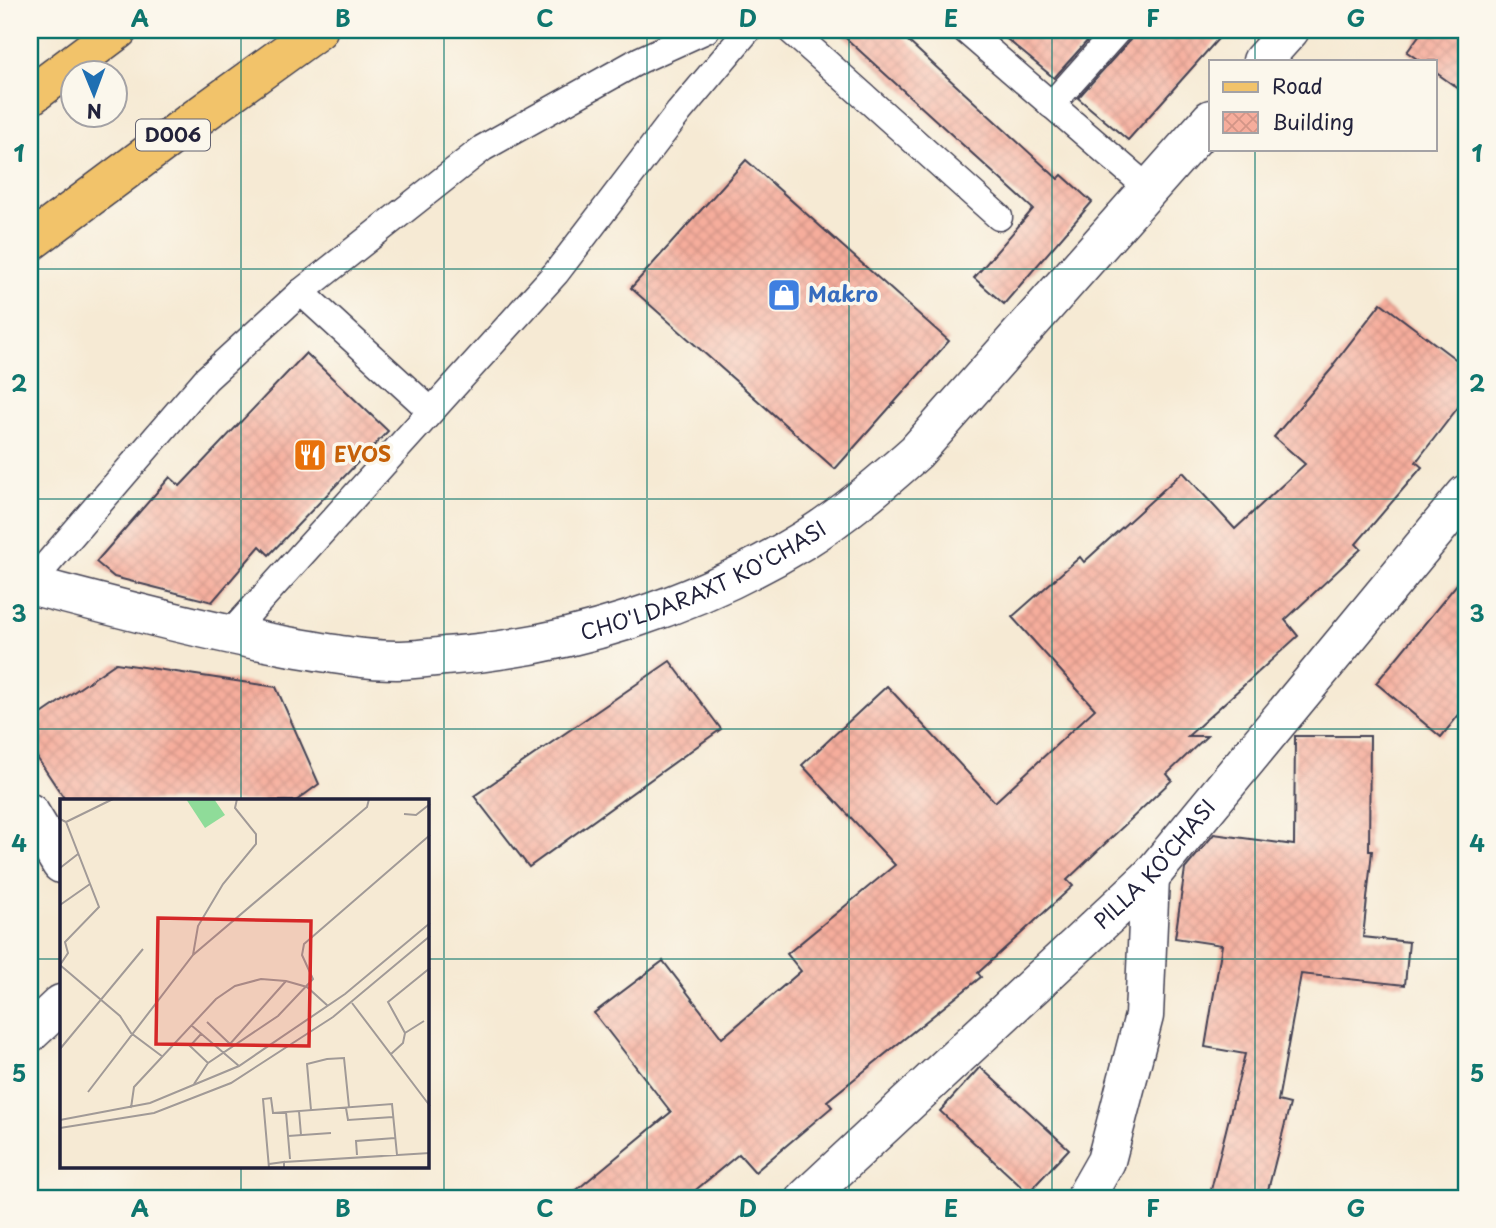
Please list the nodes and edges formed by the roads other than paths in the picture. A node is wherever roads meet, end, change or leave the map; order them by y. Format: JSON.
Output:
{"nodes":[{"id":1,"x":118,"y":30,"type":"edge"},
{"id":2,"x":318,"y":30,"type":"edge"},
{"id":3,"x":706,"y":30,"type":"edge"},
{"id":4,"x":748,"y":30,"type":"edge"},
{"id":5,"x":790,"y":30,"type":"edge"},
{"id":6,"x":965,"y":30,"type":"edge"},
{"id":7,"x":1118,"y":30,"type":"edge"},
{"id":8,"x":1290,"y":30,"type":"edge"},
{"id":9,"x":1263,"y":60,"type":"edge"},
{"id":10,"x":30,"y":96,"type":"edge"},
{"id":11,"x":1051,"y":105,"type":"junction"},
{"id":12,"x":1209,"y":121,"type":"edge"},
{"id":13,"x":1149,"y":189,"type":"junction"},
{"id":14,"x":999,"y":217,"type":"dead end"},
{"id":15,"x":30,"y":242,"type":"edge"},
{"id":16,"x":302,"y":292,"type":"junction"},
{"id":17,"x":430,"y":411,"type":"junction"},
{"id":18,"x":1466,"y":494,"type":"edge"},
{"id":19,"x":30,"y":585,"type":"edge"},
{"id":20,"x":229,"y":635,"type":"junction"},
{"id":21,"x":30,"y":813,"type":"edge"},
{"id":22,"x":60,"y":862,"type":"edge"},
{"id":23,"x":1150,"y":877,"type":"junction"},
{"id":24,"x":60,"y":1005,"type":"edge"},
{"id":25,"x":30,"y":1033,"type":"edge"},
{"id":26,"x":806,"y":1198,"type":"edge"},
{"id":27,"x":1085,"y":1198,"type":"edge"}],
"edges":[{"from":1,"to":10,"type":"main road"},
{"from":2,"to":15,"type":"main road","number":"D006"},
{"from":3,"to":16,"type":"lane"},
{"from":4,"to":17,"type":"lane"},
{"from":5,"to":14,"type":"lane"},
{"from":6,"to":11,"type":"lane"},
{"from":7,"to":11,"type":"lane"},
{"from":8,"to":9,"type":"street"},
{"from":11,"to":13,"type":"lane"},
{"from":12,"to":13,"type":"street","name":"CHO'LDARAXT KO'CHASI"},
{"from":13,"to":20,"type":"street","name":"CHO'LDARAXT KO'CHASI"},
{"from":16,"to":17,"type":"lane"},
{"from":16,"to":19,"type":"lane"},
{"from":17,"to":20,"type":"lane"},
{"from":18,"to":23,"type":"street","name":"PILLA KO‘CHASI"},
{"from":19,"to":20,"type":"street","name":"CHO'LDARAXT KO'CHASI"},
{"from":21,"to":22,"type":"street"},
{"from":23,"to":26,"type":"street","name":"PILLA KO‘CHASI"},
{"from":23,"to":27,"type":"street"},
{"from":24,"to":25,"type":"street"}]}
